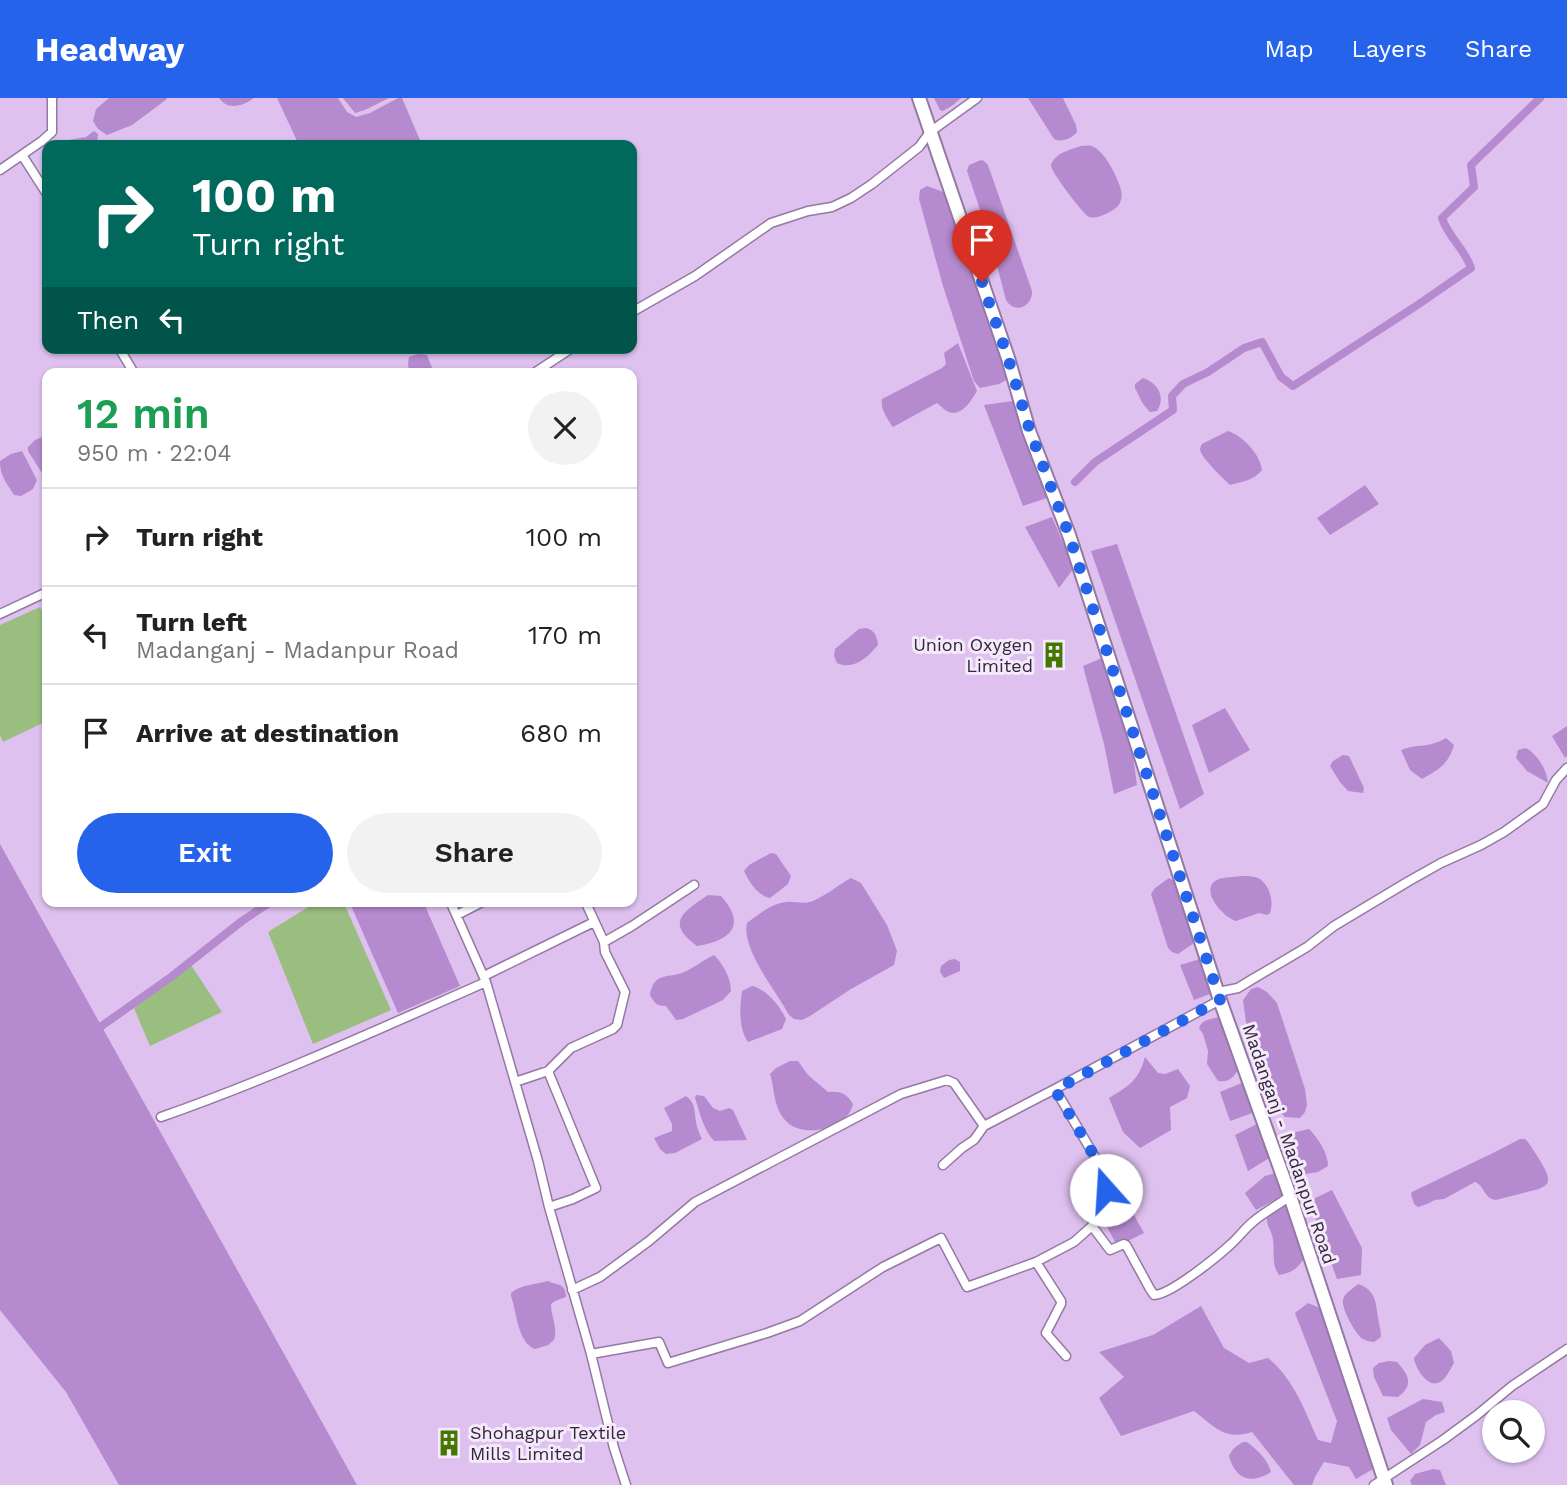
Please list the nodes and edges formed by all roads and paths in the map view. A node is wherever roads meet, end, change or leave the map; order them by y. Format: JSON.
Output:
{"nodes":[{"id":1,"x":52,"y":98,"type":"edge"},
{"id":2,"x":919,"y":98,"type":"edge"},
{"id":3,"x":977,"y":98,"type":"edge"},
{"id":4,"x":930,"y":132,"type":"junction"},
{"id":5,"x":43,"y":140,"type":"edge"},
{"id":6,"x":42,"y":141,"type":"edge"},
{"id":7,"x":22,"y":155,"type":"junction"},
{"id":8,"x":0,"y":170,"type":"edge"},
{"id":9,"x":42,"y":186,"type":"edge"},
{"id":10,"x":637,"y":309,"type":"edge"},
{"id":11,"x":563,"y":354,"type":"edge"},
{"id":12,"x":542,"y":368,"type":"edge"},
{"id":13,"x":42,"y":594,"type":"edge"},
{"id":14,"x":0,"y":614,"type":"edge"},
{"id":15,"x":1567,"y":768,"type":"edge"},
{"id":16,"x":694,"y":885,"type":"dead end"},
{"id":17,"x":453,"y":907,"type":"edge"},
{"id":18,"x":472,"y":907,"type":"edge"},
{"id":19,"x":588,"y":907,"type":"edge"},
{"id":20,"x":457,"y":915,"type":"junction"},
{"id":21,"x":594,"y":922,"type":"junction"},
{"id":22,"x":604,"y":942,"type":"junction"},
{"id":23,"x":485,"y":979,"type":"junction"},
{"id":24,"x":1219,"y":996,"type":"junction"},
{"id":25,"x":548,"y":1072,"type":"junction"},
{"id":26,"x":515,"y":1082,"type":"junction"},
{"id":27,"x":1055,"y":1090,"type":"junction"},
{"id":28,"x":161,"y":1117,"type":"dead end"},
{"id":29,"x":984,"y":1126,"type":"junction"},
{"id":30,"x":943,"y":1165,"type":"dead end"},
{"id":31,"x":1290,"y":1196,"type":"junction"},
{"id":32,"x":549,"y":1207,"type":"junction"},
{"id":33,"x":1092,"y":1226,"type":"junction"},
{"id":34,"x":1036,"y":1262,"type":"junction"},
{"id":35,"x":572,"y":1290,"type":"junction"},
{"id":36,"x":1567,"y":1349,"type":"edge"},
{"id":37,"x":591,"y":1354,"type":"junction"},
{"id":38,"x":1066,"y":1356,"type":"dead end"},
{"id":39,"x":1382,"y":1483,"type":"edge"},
{"id":40,"x":626,"y":1485,"type":"edge"}],
"edges":[{"from":1,"to":5,"type":"street"},
{"from":2,"to":4,"type":"main road","name":"Madanganj - Madanpur Road"},
{"from":3,"to":4,"type":"street"},
{"from":4,"to":10,"type":"street"},
{"from":4,"to":24,"type":"main road","name":"Madanganj - Madanpur Road"},
{"from":6,"to":7,"type":"street"},
{"from":7,"to":8,"type":"street"},
{"from":7,"to":9,"type":"street"},
{"from":11,"to":12,"type":"street"},
{"from":13,"to":14,"type":"street"},
{"from":15,"to":24,"type":"street"},
{"from":16,"to":22,"type":"street"},
{"from":17,"to":20,"type":"street"},
{"from":18,"to":20,"type":"street"},
{"from":19,"to":21,"type":"street"},
{"from":20,"to":23,"type":"street"},
{"from":21,"to":22,"type":"street"},
{"from":21,"to":23,"type":"street"},
{"from":22,"to":25,"type":"street"},
{"from":23,"to":26,"type":"street"},
{"from":23,"to":28,"type":"street"},
{"from":24,"to":27,"type":"street"},
{"from":24,"to":31,"type":"main road","name":"Madanganj - Madanpur Road"},
{"from":25,"to":26,"type":"street"},
{"from":25,"to":32,"type":"street"},
{"from":26,"to":32,"type":"street"},
{"from":27,"to":29,"type":"street"},
{"from":27,"to":33,"type":"street"},
{"from":29,"to":30,"type":"street"},
{"from":29,"to":35,"type":"street"},
{"from":31,"to":33,"type":"street"},
{"from":31,"to":39,"type":"main road","name":"Madanganj - Madanpur Road"},
{"from":32,"to":35,"type":"street"},
{"from":33,"to":34,"type":"street"},
{"from":34,"to":37,"type":"street"},
{"from":34,"to":38,"type":"street"},
{"from":35,"to":37,"type":"street"},
{"from":36,"to":39,"type":"street"},
{"from":37,"to":40,"type":"street"}]}
